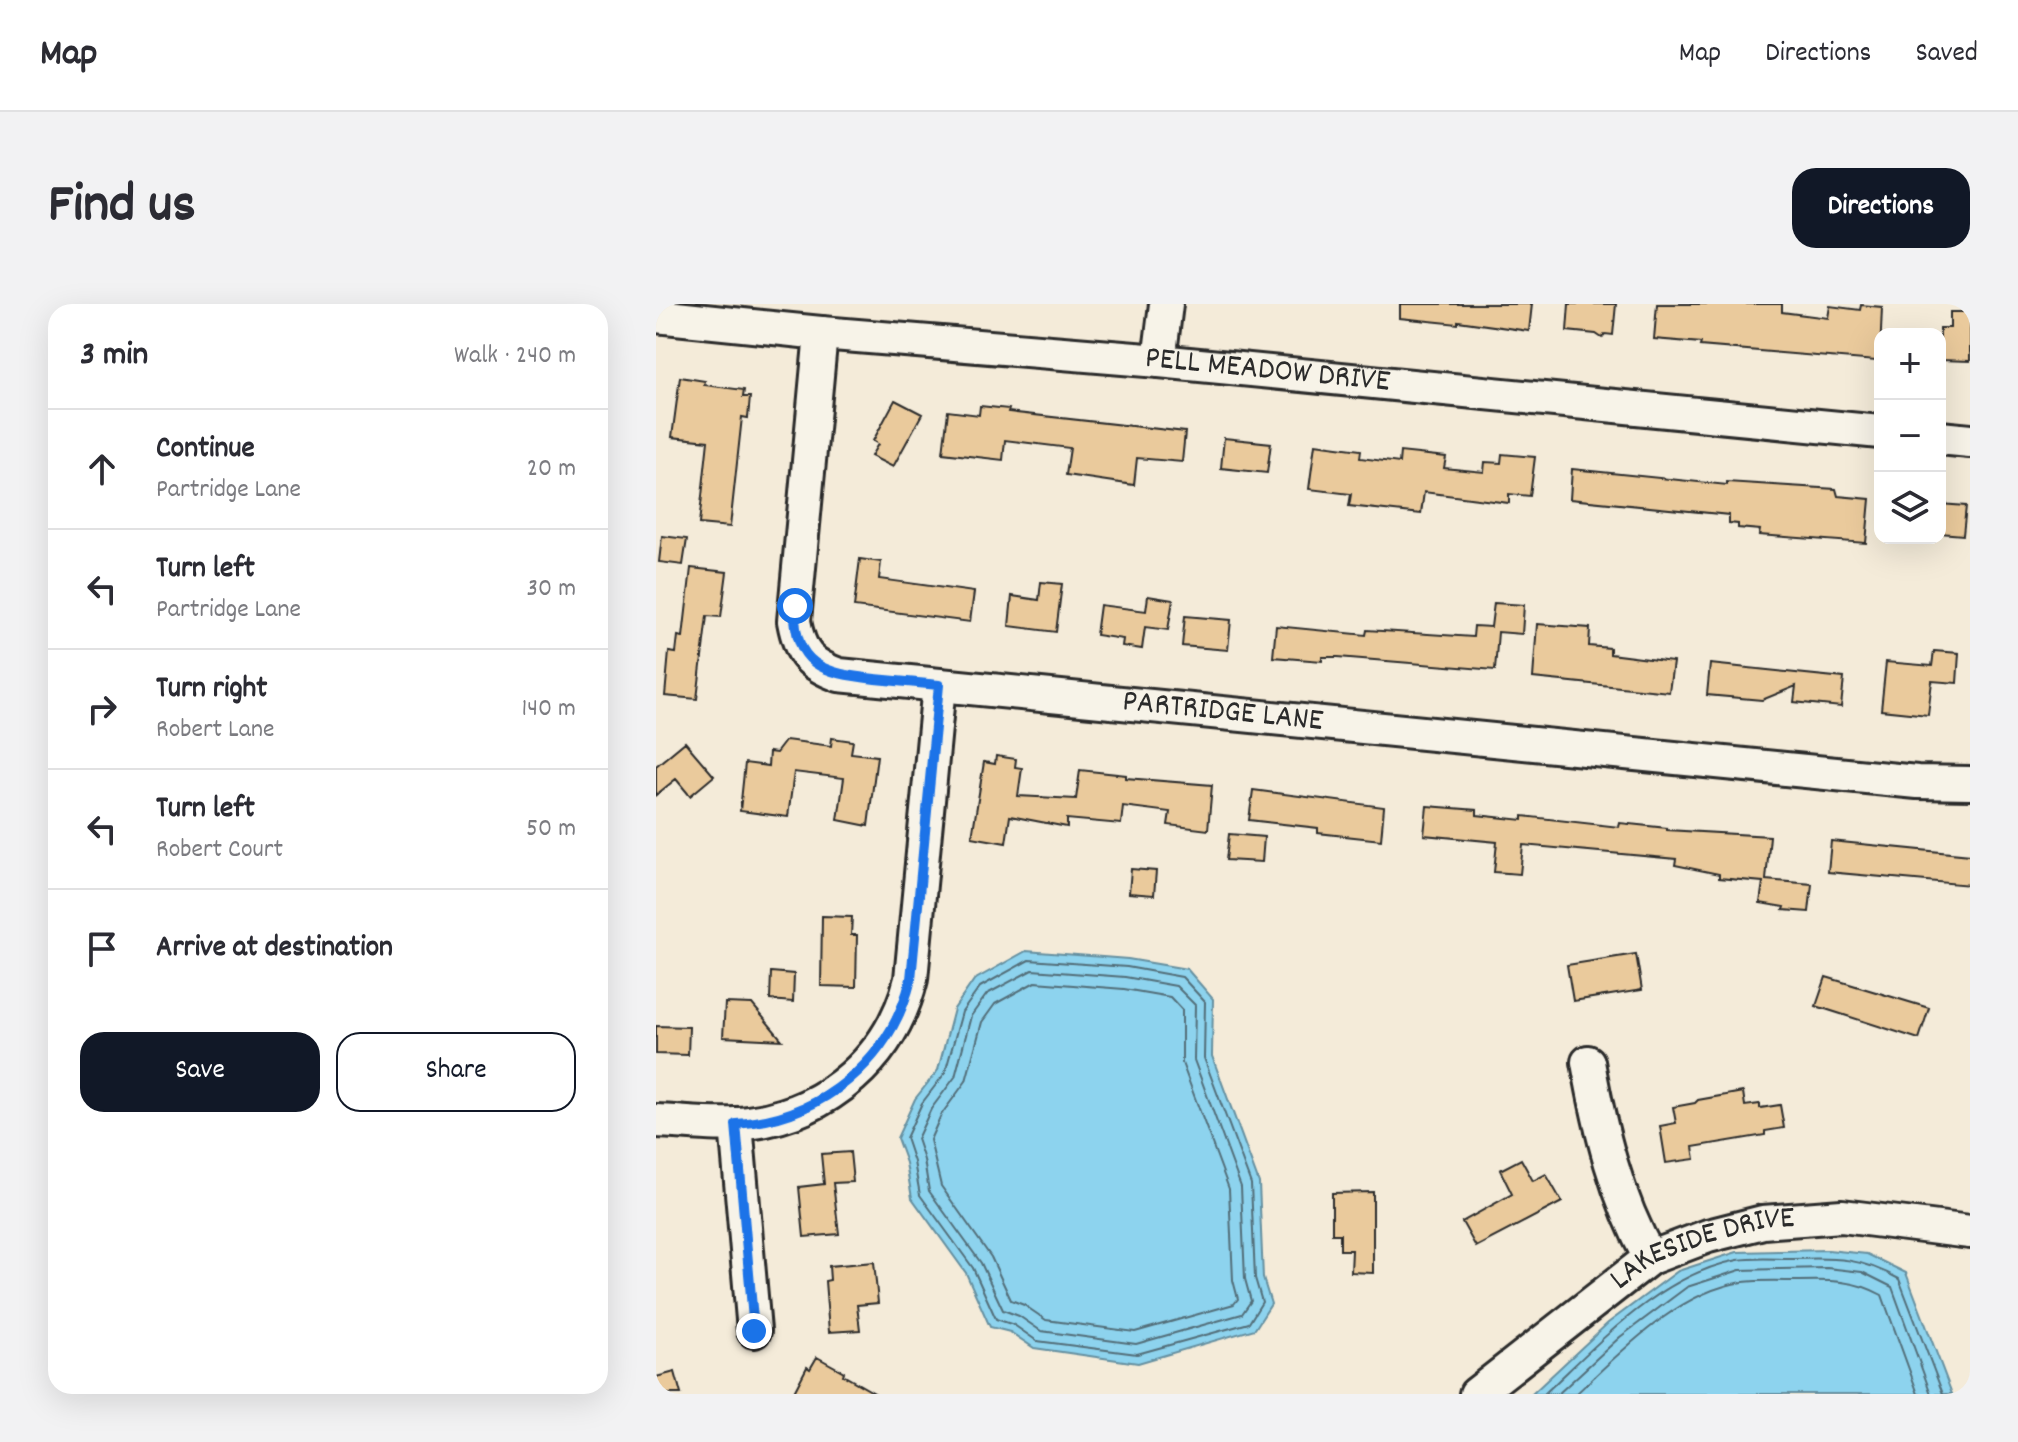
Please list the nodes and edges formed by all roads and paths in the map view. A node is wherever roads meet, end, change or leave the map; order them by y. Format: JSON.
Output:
{"nodes":[{"id":1,"x":1166,"y":304,"type":"edge"},
{"id":2,"x":656,"y":316,"type":"edge"},
{"id":3,"x":821,"y":333,"type":"junction"},
{"id":4,"x":1159,"y":361,"type":"junction"},
{"id":5,"x":1874,"y":431,"type":"edge"},
{"id":6,"x":1946,"y":439,"type":"edge"},
{"id":7,"x":1970,"y":441,"type":"edge"},
{"id":8,"x":939,"y":685,"type":"junction"},
{"id":9,"x":1970,"y":783,"type":"edge"},
{"id":10,"x":1588,"y":1062,"type":"dead end"},
{"id":11,"x":656,"y":1121,"type":"edge"},
{"id":12,"x":736,"y":1124,"type":"junction"},
{"id":13,"x":1970,"y":1232,"type":"edge"},
{"id":14,"x":1650,"y":1258,"type":"junction"},
{"id":15,"x":754,"y":1331,"type":"dead end"},
{"id":16,"x":1476,"y":1394,"type":"edge"}],
"edges":[{"from":1,"to":4,"type":"street"},
{"from":2,"to":3,"type":"street","name":"PELL MEADOW DRIVE"},
{"from":3,"to":4,"type":"street","name":"PELL MEADOW DRIVE"},
{"from":3,"to":8,"type":"street","name":"PARTRIDGE LANE"},
{"from":4,"to":5,"type":"street","name":"PELL MEADOW DRIVE"},
{"from":6,"to":7,"type":"street"},
{"from":8,"to":9,"type":"street","name":"PARTRIDGE LANE"},
{"from":8,"to":12,"type":"street"},
{"from":10,"to":14,"type":"street"},
{"from":11,"to":12,"type":"street"},
{"from":12,"to":15,"type":"street"},
{"from":13,"to":14,"type":"street","name":"LAKESIDE DRIVE"},
{"from":14,"to":16,"type":"street","name":"LAKESIDE DRIVE"}]}
